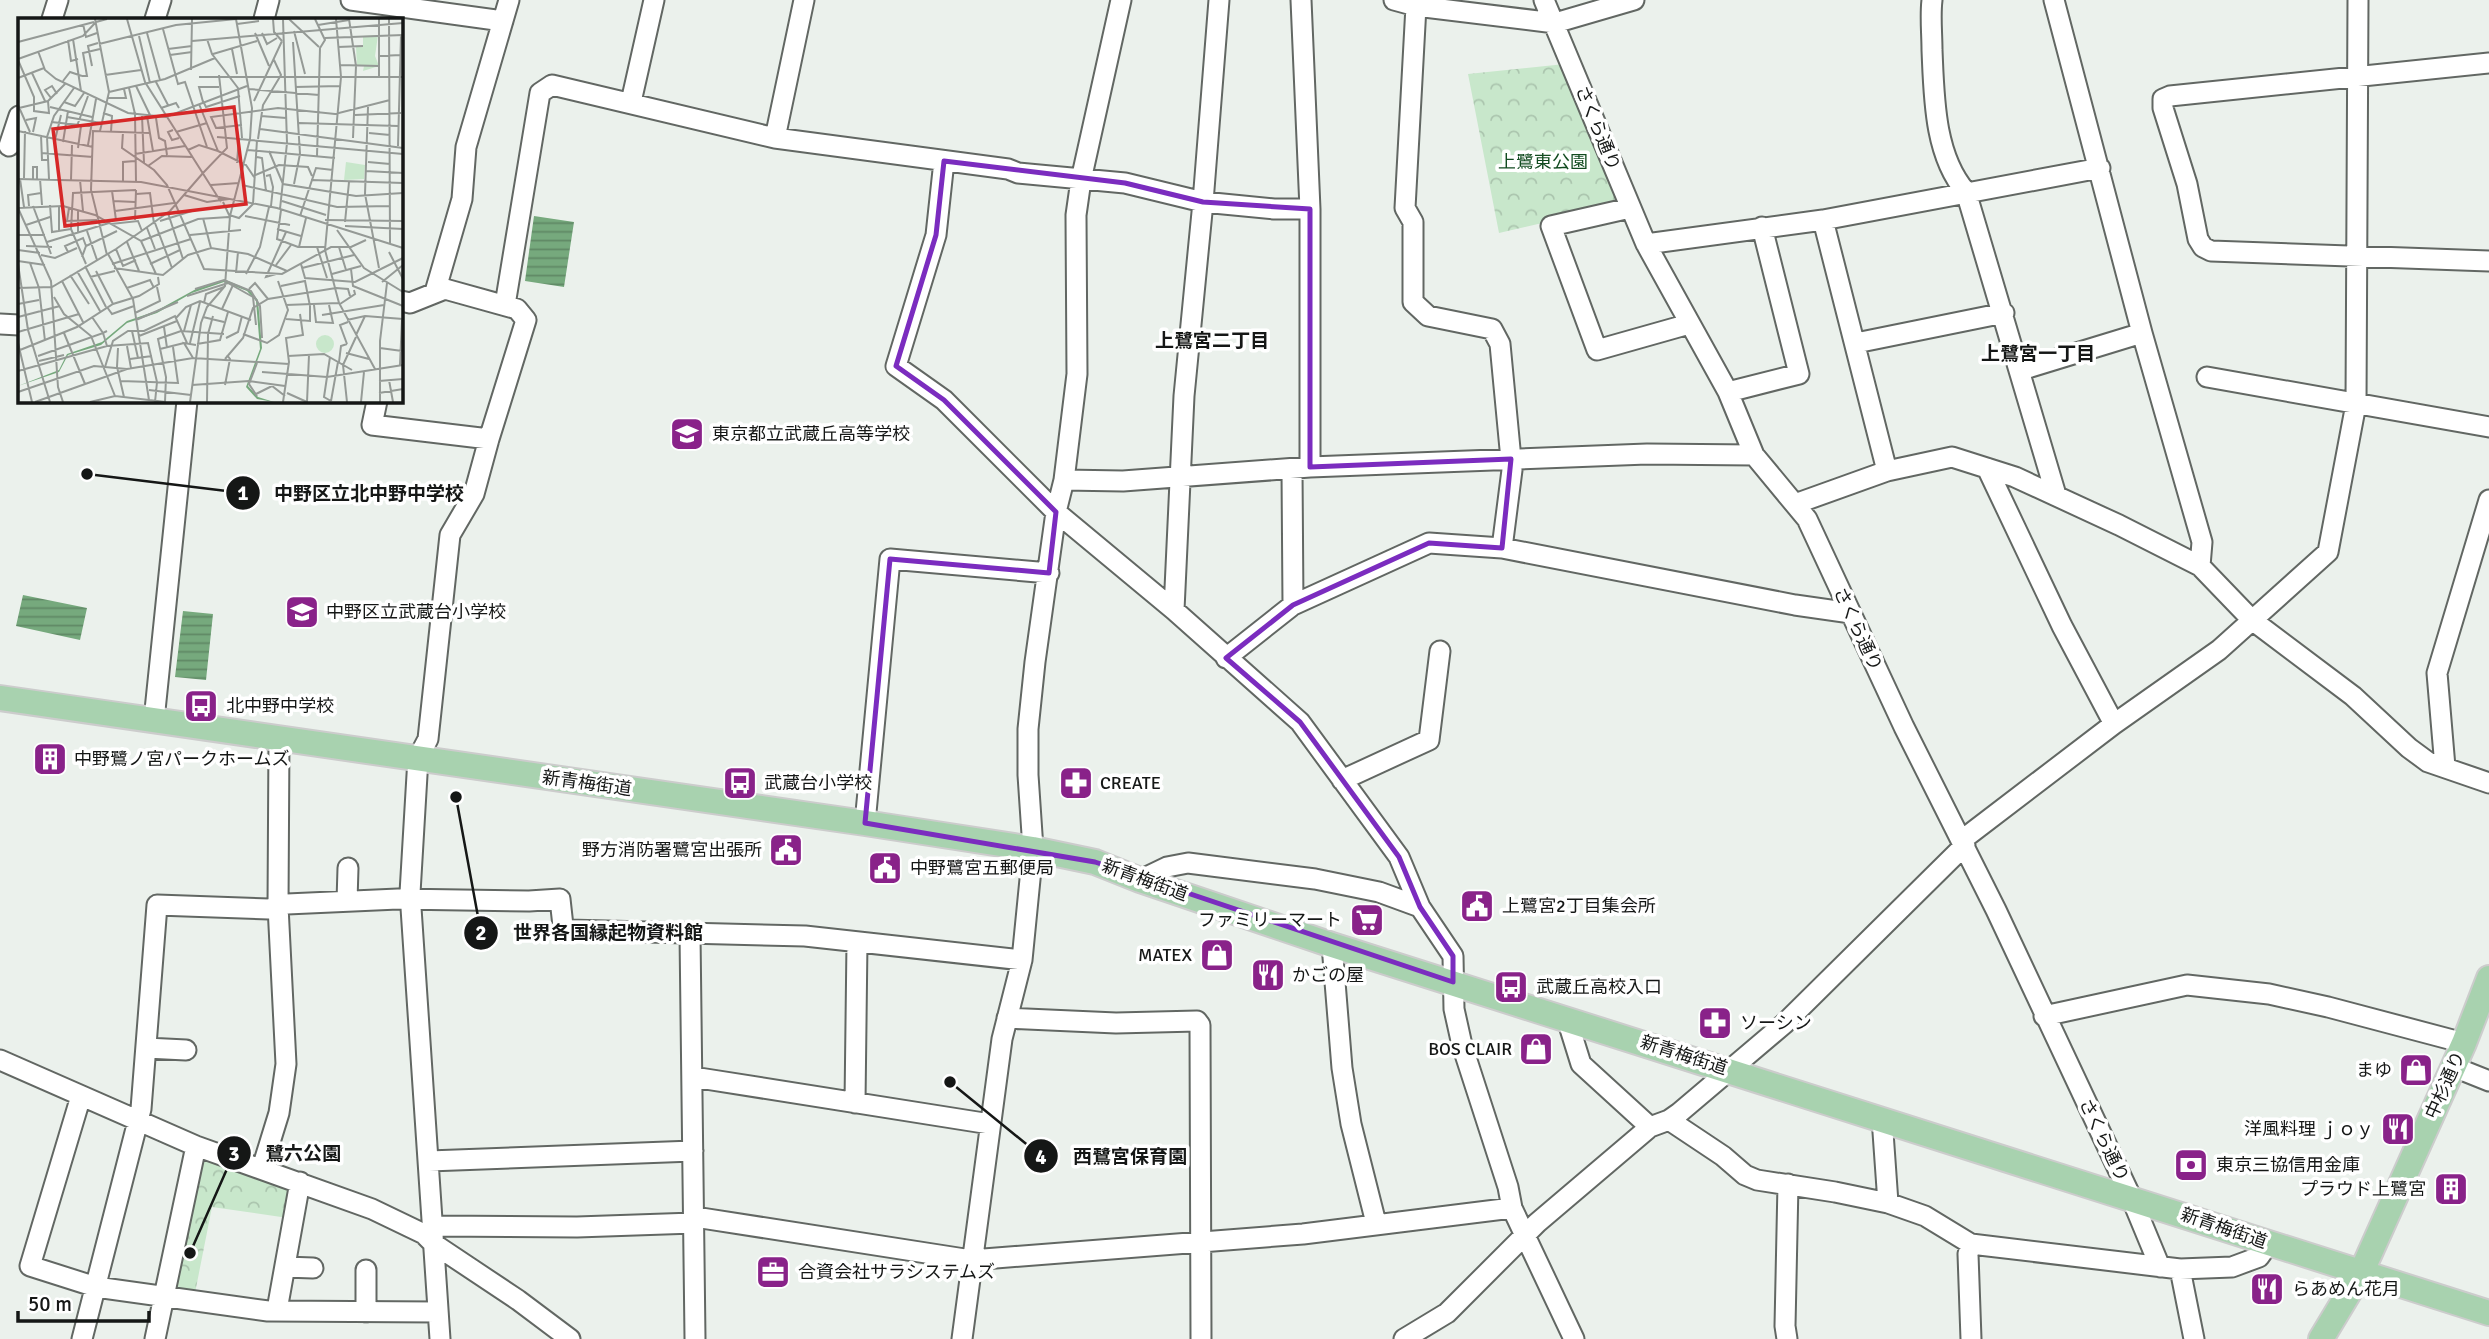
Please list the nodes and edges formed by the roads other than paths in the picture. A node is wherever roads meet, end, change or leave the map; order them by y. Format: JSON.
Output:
{"nodes":[{"id":1,"x":58,"y":0,"type":"edge"},
{"id":2,"x":161,"y":0,"type":"edge"},
{"id":3,"x":269,"y":0,"type":"edge"},
{"id":4,"x":351,"y":0,"type":"edge"},
{"id":5,"x":509,"y":0,"type":"edge"},
{"id":6,"x":653,"y":0,"type":"edge"},
{"id":7,"x":804,"y":0,"type":"edge"},
{"id":8,"x":1121,"y":0,"type":"edge"},
{"id":9,"x":1219,"y":0,"type":"edge"},
{"id":10,"x":1301,"y":0,"type":"edge"},
{"id":11,"x":1394,"y":0,"type":"edge"},
{"id":12,"x":1544,"y":0,"type":"edge"},
{"id":13,"x":1634,"y":0,"type":"edge"},
{"id":14,"x":1932,"y":0,"type":"edge"},
{"id":15,"x":2053,"y":0,"type":"edge"},
{"id":16,"x":2358,"y":0,"type":"edge"},
{"id":17,"x":1416,"y":6,"type":"junction"},
{"id":18,"x":379,"y":12,"type":"edge"},
{"id":19,"x":52,"y":18,"type":"edge"},
{"id":20,"x":155,"y":18,"type":"edge"},
{"id":21,"x":264,"y":18,"type":"edge"},
{"id":22,"x":503,"y":21,"type":"junction"},
{"id":23,"x":1555,"y":23,"type":"junction"},
{"id":24,"x":2489,"y":63,"type":"edge"},
{"id":25,"x":2358,"y":76,"type":"junction"},
{"id":26,"x":631,"y":102,"type":"junction"},
{"id":27,"x":18,"y":119,"type":"edge"},
{"id":28,"x":775,"y":138,"type":"junction"},
{"id":29,"x":9,"y":147,"type":"edge"},
{"id":30,"x":943,"y":161,"type":"junction"},
{"id":31,"x":2100,"y":168,"type":"junction"},
{"id":32,"x":1081,"y":180,"type":"junction"},
{"id":33,"x":1966,"y":192,"type":"junction"},
{"id":34,"x":1203,"y":202,"type":"junction"},
{"id":35,"x":1630,"y":208,"type":"junction"},
{"id":36,"x":1310,"y":209,"type":"junction"},
{"id":37,"x":1823,"y":220,"type":"junction"},
{"id":38,"x":1762,"y":227,"type":"junction"},
{"id":39,"x":1646,"y":244,"type":"junction"},
{"id":40,"x":2356,"y":255,"type":"junction"},
{"id":41,"x":2489,"y":261,"type":"edge"},
{"id":42,"x":435,"y":292,"type":"junction"},
{"id":43,"x":402,"y":301,"type":"edge"},
{"id":44,"x":505,"y":306,"type":"junction"},
{"id":45,"x":2004,"y":313,"type":"junction"},
{"id":46,"x":0,"y":324,"type":"edge"},
{"id":47,"x":1689,"y":324,"type":"junction"},
{"id":48,"x":18,"y":325,"type":"edge"},
{"id":49,"x":2142,"y":333,"type":"junction"},
{"id":50,"x":1856,"y":343,"type":"junction"},
{"id":51,"x":2021,"y":370,"type":"junction"},
{"id":52,"x":2207,"y":377,"type":"dead end"},
{"id":53,"x":1728,"y":392,"type":"junction"},
{"id":54,"x":187,"y":402,"type":"edge"},
{"id":55,"x":377,"y":402,"type":"edge"},
{"id":56,"x":2356,"y":404,"type":"junction"},
{"id":57,"x":2489,"y":427,"type":"edge"},
{"id":58,"x":488,"y":439,"type":"junction"},
{"id":59,"x":1754,"y":455,"type":"junction"},
{"id":60,"x":1511,"y":459,"type":"junction"},
{"id":61,"x":1301,"y":468,"type":"junction"},
{"id":62,"x":1987,"y":468,"type":"junction"},
{"id":63,"x":1887,"y":471,"type":"junction"},
{"id":64,"x":1181,"y":477,"type":"junction"},
{"id":65,"x":1064,"y":480,"type":"junction"},
{"id":66,"x":2056,"y":495,"type":"junction"},
{"id":67,"x":2489,"y":500,"type":"edge"},
{"id":68,"x":1795,"y":504,"type":"junction"},
{"id":69,"x":1056,"y":512,"type":"junction"},
{"id":70,"x":1502,"y":548,"type":"junction"},
{"id":71,"x":2200,"y":566,"type":"junction"},
{"id":72,"x":1049,"y":573,"type":"junction"},
{"id":73,"x":1293,"y":605,"type":"junction"},
{"id":74,"x":1174,"y":610,"type":"junction"},
{"id":75,"x":1851,"y":613,"type":"junction"},
{"id":76,"x":2252,"y":620,"type":"junction"},
{"id":77,"x":1440,"y":651,"type":"dead end"},
{"id":78,"x":1226,"y":658,"type":"junction"},
{"id":79,"x":0,"y":698,"type":"edge"},
{"id":80,"x":154,"y":720,"type":"junction"},
{"id":81,"x":2114,"y":724,"type":"junction"},
{"id":82,"x":279,"y":738,"type":"junction"},
{"id":83,"x":418,"y":758,"type":"junction"},
{"id":84,"x":2445,"y":767,"type":"junction"},
{"id":85,"x":1342,"y":780,"type":"junction"},
{"id":86,"x":2489,"y":783,"type":"edge"},
{"id":87,"x":865,"y":823,"type":"junction"},
{"id":88,"x":1964,"y":842,"type":"junction"},
{"id":89,"x":1033,"y":849,"type":"junction"},
{"id":90,"x":348,"y":868,"type":"dead end"},
{"id":91,"x":1140,"y":880,"type":"junction"},
{"id":92,"x":411,"y":900,"type":"junction"},
{"id":93,"x":347,"y":901,"type":"junction"},
{"id":94,"x":278,"y":906,"type":"junction"},
{"id":95,"x":1420,"y":907,"type":"junction"},
{"id":96,"x":690,"y":934,"type":"junction"},
{"id":97,"x":857,"y":942,"type":"junction"},
{"id":98,"x":1332,"y":945,"type":"junction"},
{"id":99,"x":1022,"y":960,"type":"junction"},
{"id":100,"x":2489,"y":978,"type":"edge"},
{"id":101,"x":1453,"y":982,"type":"junction"},
{"id":102,"x":2044,"y":1016,"type":"junction"},
{"id":103,"x":1007,"y":1018,"type":"junction"},
{"id":104,"x":1567,"y":1019,"type":"junction"},
{"id":105,"x":2464,"y":1043,"type":"junction"},
{"id":106,"x":146,"y":1048,"type":"junction"},
{"id":107,"x":186,"y":1050,"type":"dead end"},
{"id":108,"x":0,"y":1060,"type":"edge"},
{"id":109,"x":1728,"y":1069,"type":"junction"},
{"id":110,"x":2464,"y":1071,"type":"dead end"},
{"id":111,"x":693,"y":1077,"type":"junction"},
{"id":112,"x":2489,"y":1081,"type":"edge"},
{"id":113,"x":81,"y":1096,"type":"junction"},
{"id":114,"x":855,"y":1103,"type":"junction"},
{"id":115,"x":1882,"y":1118,"type":"junction"},
{"id":116,"x":1669,"y":1120,"type":"junction"},
{"id":117,"x":136,"y":1121,"type":"junction"},
{"id":118,"x":990,"y":1124,"type":"junction"},
{"id":119,"x":1650,"y":1127,"type":"junction"},
{"id":120,"x":195,"y":1146,"type":"junction"},
{"id":121,"x":693,"y":1151,"type":"junction"},
{"id":122,"x":429,"y":1161,"type":"junction"},
{"id":123,"x":262,"y":1168,"type":"junction"},
{"id":124,"x":300,"y":1182,"type":"junction"},
{"id":125,"x":1788,"y":1184,"type":"junction"},
{"id":126,"x":2131,"y":1197,"type":"junction"},
{"id":127,"x":1888,"y":1203,"type":"junction"},
{"id":128,"x":1512,"y":1208,"type":"junction"},
{"id":129,"x":694,"y":1220,"type":"junction"},
{"id":130,"x":1376,"y":1223,"type":"junction"},
{"id":131,"x":433,"y":1235,"type":"junction"},
{"id":132,"x":1525,"y":1237,"type":"junction"},
{"id":133,"x":1201,"y":1243,"type":"junction"},
{"id":134,"x":2269,"y":1243,"type":"junction"},
{"id":135,"x":1971,"y":1244,"type":"junction"},
{"id":136,"x":971,"y":1260,"type":"junction"},
{"id":137,"x":285,"y":1267,"type":"junction"},
{"id":138,"x":2170,"y":1268,"type":"junction"},
{"id":139,"x":313,"y":1269,"type":"dead end"},
{"id":140,"x":366,"y":1270,"type":"dead end"},
{"id":141,"x":2362,"y":1271,"type":"junction"},
{"id":142,"x":96,"y":1287,"type":"junction"},
{"id":143,"x":164,"y":1295,"type":"junction"},
{"id":144,"x":277,"y":1310,"type":"junction"},
{"id":145,"x":366,"y":1312,"type":"junction"},
{"id":146,"x":438,"y":1312,"type":"junction"},
{"id":147,"x":2489,"y":1312,"type":"edge"},
{"id":148,"x":1416,"y":1336,"type":"edge"},
{"id":149,"x":1780,"y":1337,"type":"edge"},
{"id":150,"x":695,"y":1338,"type":"edge"},
{"id":151,"x":82,"y":1339,"type":"edge"},
{"id":152,"x":155,"y":1339,"type":"edge"},
{"id":153,"x":440,"y":1339,"type":"edge"},
{"id":154,"x":570,"y":1339,"type":"edge"},
{"id":155,"x":686,"y":1339,"type":"edge"},
{"id":156,"x":708,"y":1339,"type":"edge"},
{"id":157,"x":962,"y":1339,"type":"edge"},
{"id":158,"x":1201,"y":1339,"type":"edge"},
{"id":159,"x":1574,"y":1339,"type":"edge"},
{"id":160,"x":1971,"y":1339,"type":"edge"},
{"id":161,"x":2194,"y":1339,"type":"edge"},
{"id":162,"x":2322,"y":1339,"type":"edge"}],
"edges":[{"from":1,"to":19,"type":"street"},
{"from":2,"to":20,"type":"street"},
{"from":3,"to":21,"type":"street"},
{"from":4,"to":18,"type":"street"},
{"from":5,"to":22,"type":"street"},
{"from":6,"to":26,"type":"street"},
{"from":7,"to":28,"type":"street"},
{"from":8,"to":32,"type":"street"},
{"from":9,"to":34,"type":"street"},
{"from":10,"to":36,"type":"street"},
{"from":11,"to":17,"type":"street"},
{"from":12,"to":23,"type":"street","name":"さくら通り"},
{"from":13,"to":23,"type":"street"},
{"from":14,"to":33,"type":"street"},
{"from":15,"to":31,"type":"street"},
{"from":16,"to":25,"type":"street"},
{"from":17,"to":23,"type":"street"},
{"from":17,"to":60,"type":"street"},
{"from":18,"to":22,"type":"street"},
{"from":22,"to":42,"type":"street"},
{"from":23,"to":35,"type":"street","name":"さくら通り"},
{"from":24,"to":25,"type":"street"},
{"from":25,"to":40,"type":"street"},
{"from":25,"to":40,"type":"street"},
{"from":26,"to":28,"type":"street"},
{"from":26,"to":44,"type":"street"},
{"from":27,"to":29,"type":"street"},
{"from":28,"to":30,"type":"street"},
{"from":30,"to":32,"type":"street"},
{"from":30,"to":69,"type":"street"},
{"from":31,"to":33,"type":"street"},
{"from":31,"to":49,"type":"street"},
{"from":32,"to":34,"type":"street"},
{"from":32,"to":65,"type":"street"},
{"from":33,"to":37,"type":"street"},
{"from":33,"to":45,"type":"street"},
{"from":34,"to":36,"type":"street"},
{"from":34,"to":64,"type":"street"},
{"from":35,"to":39,"type":"street","name":"さくら通り"},
{"from":35,"to":47,"type":"street"},
{"from":36,"to":61,"type":"street"},
{"from":37,"to":38,"type":"street"},
{"from":37,"to":50,"type":"street"},
{"from":38,"to":39,"type":"street"},
{"from":38,"to":53,"type":"street"},
{"from":39,"to":47,"type":"street","name":"さくら通り"},
{"from":40,"to":41,"type":"street"},
{"from":40,"to":56,"type":"street"},
{"from":42,"to":43,"type":"street"},
{"from":42,"to":44,"type":"street"},
{"from":44,"to":58,"type":"street"},
{"from":45,"to":50,"type":"street"},
{"from":45,"to":51,"type":"street"},
{"from":46,"to":48,"type":"street"},
{"from":47,"to":53,"type":"street","name":"さくら通り"},
{"from":49,"to":51,"type":"street"},
{"from":49,"to":71,"type":"street"},
{"from":50,"to":63,"type":"street"},
{"from":51,"to":66,"type":"street"},
{"from":52,"to":56,"type":"street"},
{"from":53,"to":59,"type":"street","name":"さくら通り"},
{"from":54,"to":80,"type":"street"},
{"from":55,"to":58,"type":"street"},
{"from":56,"to":57,"type":"street"},
{"from":56,"to":76,"type":"street"},
{"from":58,"to":83,"type":"street"},
{"from":59,"to":60,"type":"street"},
{"from":59,"to":68,"type":"street","name":"さくら通り"},
{"from":60,"to":61,"type":"street"},
{"from":60,"to":70,"type":"street"},
{"from":61,"to":64,"type":"street"},
{"from":61,"to":73,"type":"street"},
{"from":62,"to":63,"type":"street"},
{"from":62,"to":66,"type":"street"},
{"from":62,"to":81,"type":"street"},
{"from":63,"to":68,"type":"street"},
{"from":64,"to":65,"type":"street"},
{"from":64,"to":74,"type":"street"},
{"from":65,"to":69,"type":"street"},
{"from":66,"to":71,"type":"street"},
{"from":67,"to":84,"type":"street"},
{"from":68,"to":75,"type":"street","name":"さくら通り"},
{"from":69,"to":72,"type":"street"},
{"from":69,"to":74,"type":"street"},
{"from":70,"to":73,"type":"street"},
{"from":70,"to":75,"type":"street"},
{"from":71,"to":76,"type":"street"},
{"from":72,"to":87,"type":"street"},
{"from":72,"to":89,"type":"street"},
{"from":73,"to":78,"type":"street"},
{"from":74,"to":78,"type":"street"},
{"from":75,"to":88,"type":"street","name":"さくら通り"},
{"from":76,"to":81,"type":"street"},
{"from":76,"to":84,"type":"street"},
{"from":77,"to":85,"type":"street"},
{"from":78,"to":85,"type":"street"},
{"from":79,"to":80,"type":"main road","name":"新青梅街道"},
{"from":80,"to":82,"type":"main road","name":"新青梅街道"},
{"from":81,"to":88,"type":"street"},
{"from":82,"to":83,"type":"main road","name":"新青梅街道"},
{"from":82,"to":94,"type":"street"},
{"from":83,"to":87,"type":"main road","name":"新青梅街道"},
{"from":83,"to":92,"type":"street"},
{"from":84,"to":86,"type":"street"},
{"from":85,"to":95,"type":"street"},
{"from":87,"to":89,"type":"main road","name":"新青梅街道"},
{"from":88,"to":102,"type":"street","name":"さくら通り"},
{"from":88,"to":109,"type":"street"},
{"from":89,"to":91,"type":"main road","name":"新青梅街道"},
{"from":89,"to":99,"type":"street"},
{"from":90,"to":93,"type":"street"},
{"from":91,"to":95,"type":"street"},
{"from":91,"to":98,"type":"main road","name":"新青梅街道"},
{"from":92,"to":93,"type":"street"},
{"from":92,"to":96,"type":"street"},
{"from":92,"to":122,"type":"street"},
{"from":93,"to":94,"type":"street"},
{"from":94,"to":106,"type":"street"},
{"from":94,"to":123,"type":"street"},
{"from":95,"to":101,"type":"street"},
{"from":96,"to":97,"type":"street"},
{"from":96,"to":111,"type":"street"},
{"from":97,"to":99,"type":"street"},
{"from":97,"to":114,"type":"street"},
{"from":98,"to":101,"type":"main road","name":"新青梅街道"},
{"from":98,"to":130,"type":"street"},
{"from":99,"to":103,"type":"street"},
{"from":100,"to":105,"type":"main road","name":"中杉通り"},
{"from":101,"to":104,"type":"main road","name":"新青梅街道"},
{"from":101,"to":128,"type":"street"},
{"from":102,"to":105,"type":"street"},
{"from":102,"to":126,"type":"street","name":"さくら通り"},
{"from":103,"to":118,"type":"street"},
{"from":103,"to":133,"type":"street"},
{"from":104,"to":109,"type":"main road","name":"新青梅街道"},
{"from":104,"to":119,"type":"street"},
{"from":105,"to":141,"type":"main road","name":"中杉通り"},
{"from":106,"to":107,"type":"street"},
{"from":106,"to":117,"type":"street"},
{"from":108,"to":113,"type":"street"},
{"from":109,"to":115,"type":"main road","name":"新青梅街道"},
{"from":109,"to":116,"type":"street"},
{"from":110,"to":112,"type":"street"},
{"from":111,"to":114,"type":"street"},
{"from":111,"to":121,"type":"street"},
{"from":113,"to":117,"type":"street"},
{"from":113,"to":142,"type":"street"},
{"from":114,"to":118,"type":"street"},
{"from":115,"to":126,"type":"main road","name":"新青梅街道"},
{"from":115,"to":127,"type":"street"},
{"from":116,"to":119,"type":"street"},
{"from":116,"to":125,"type":"street"},
{"from":117,"to":120,"type":"street"},
{"from":117,"to":142,"type":"street"},
{"from":118,"to":136,"type":"street"},
{"from":119,"to":132,"type":"street"},
{"from":120,"to":123,"type":"street"},
{"from":120,"to":143,"type":"street"},
{"from":121,"to":122,"type":"street"},
{"from":121,"to":129,"type":"street"},
{"from":122,"to":131,"type":"street"},
{"from":123,"to":124,"type":"street"},
{"from":124,"to":131,"type":"street"},
{"from":124,"to":137,"type":"street"},
{"from":125,"to":127,"type":"street"},
{"from":125,"to":149,"type":"street"},
{"from":126,"to":134,"type":"main road","name":"新青梅街道"},
{"from":126,"to":138,"type":"street","name":"さくら通り"},
{"from":127,"to":135,"type":"street"},
{"from":128,"to":130,"type":"street"},
{"from":128,"to":132,"type":"street"},
{"from":129,"to":131,"type":"street"},
{"from":129,"to":136,"type":"street"},
{"from":129,"to":150,"type":"street"},
{"from":130,"to":133,"type":"street"},
{"from":131,"to":146,"type":"street"},
{"from":131,"to":154,"type":"street"},
{"from":132,"to":148,"type":"street"},
{"from":132,"to":159,"type":"street"},
{"from":133,"to":136,"type":"street"},
{"from":133,"to":158,"type":"street"},
{"from":134,"to":138,"type":"street"},
{"from":134,"to":141,"type":"main road","name":"新青梅街道"},
{"from":135,"to":138,"type":"street"},
{"from":135,"to":160,"type":"street"},
{"from":136,"to":157,"type":"street"},
{"from":137,"to":139,"type":"street"},
{"from":137,"to":144,"type":"street"},
{"from":138,"to":161,"type":"street","name":"さくら通り"},
{"from":140,"to":145,"type":"street"},
{"from":141,"to":147,"type":"main road","name":"新青梅街道"},
{"from":141,"to":162,"type":"main road","name":"中杉通り"},
{"from":142,"to":143,"type":"street"},
{"from":142,"to":151,"type":"street"},
{"from":143,"to":144,"type":"street"},
{"from":143,"to":152,"type":"street"},
{"from":144,"to":145,"type":"street"},
{"from":145,"to":146,"type":"street"},
{"from":146,"to":153,"type":"street"},
{"from":150,"to":155,"type":"street"},
{"from":150,"to":156,"type":"street"}]}
